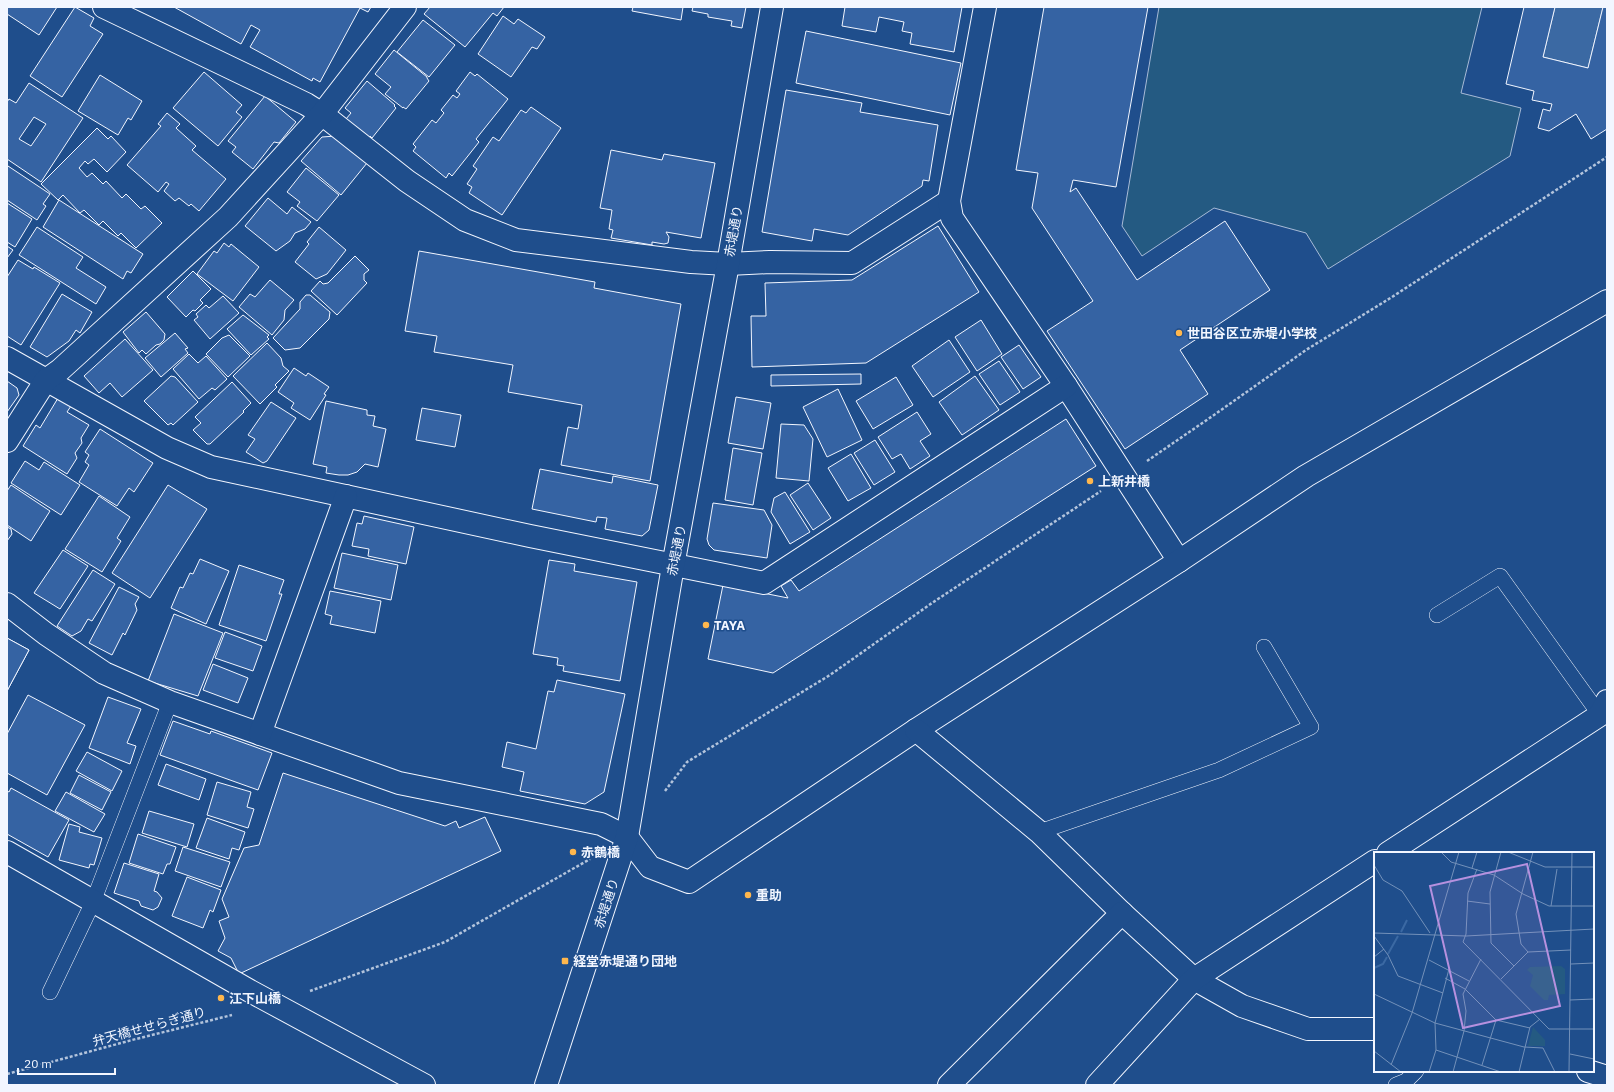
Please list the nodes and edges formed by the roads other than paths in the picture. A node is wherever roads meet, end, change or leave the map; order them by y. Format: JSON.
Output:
{"nodes":[{"id":1,"x":104,"y":7,"type":"edge"},
{"id":2,"x":405,"y":7,"type":"edge"},
{"id":3,"x":772,"y":7,"type":"edge"},
{"id":4,"x":985,"y":7,"type":"edge"},
{"id":5,"x":322,"y":114,"type":"junction"},
{"id":6,"x":949,"y":201,"type":"junction"},
{"id":7,"x":728,"y":264,"type":"junction"},
{"id":8,"x":1607,"y":301,"type":"edge"},
{"id":9,"x":7,"y":358,"type":"edge"},
{"id":10,"x":46,"y":380,"type":"junction"},
{"id":11,"x":1066,"y":386,"type":"junction"},
{"id":12,"x":7,"y":442,"type":"edge"},
{"id":13,"x":346,"y":496,"type":"junction"},
{"id":14,"x":1179,"y":561,"type":"junction"},
{"id":15,"x":673,"y":566,"type":"junction"},
{"id":16,"x":7,"y":604,"type":"edge"},
{"id":17,"x":1437,"y":615,"type":"dead end"},
{"id":18,"x":1264,"y":647,"type":"dead end"},
{"id":19,"x":170,"y":702,"type":"junction"},
{"id":20,"x":1605,"y":712,"type":"edge"},
{"id":21,"x":916,"y":730,"type":"junction"},
{"id":22,"x":260,"y":734,"type":"junction"},
{"id":23,"x":1039,"y":832,"type":"junction"},
{"id":24,"x":627,"y":837,"type":"junction"},
{"id":25,"x":7,"y":852,"type":"edge"},
{"id":26,"x":1390,"y":852,"type":"edge"},
{"id":27,"x":1374,"y":862,"type":"edge"},
{"id":28,"x":93,"y":902,"type":"junction"},
{"id":29,"x":1122,"y":913,"type":"junction"},
{"id":30,"x":1194,"y":979,"type":"junction"},
{"id":31,"x":50,"y":992,"type":"dead end"},
{"id":32,"x":1374,"y":1029,"type":"edge"},
{"id":33,"x":1415,"y":1072,"type":"edge"},
{"id":34,"x":1591,"y":1072,"type":"edge"},
{"id":35,"x":1607,"y":1077,"type":"edge"},
{"id":36,"x":424,"y":1085,"type":"edge"},
{"id":37,"x":546,"y":1085,"type":"edge"},
{"id":38,"x":949,"y":1085,"type":"edge"},
{"id":39,"x":1097,"y":1085,"type":"edge"},
{"id":40,"x":1396,"y":1085,"type":"edge"}],
"edges":[{"from":1,"to":5,"type":"street"},
{"from":2,"to":5,"type":"street"},
{"from":3,"to":7,"type":"street","name":"赤堤通り"},
{"from":4,"to":6,"type":"street"},
{"from":5,"to":7,"type":"street"},
{"from":5,"to":10,"type":"street"},
{"from":6,"to":7,"type":"street"},
{"from":6,"to":11,"type":"street"},
{"from":7,"to":15,"type":"street","name":"赤堤通り"},
{"from":8,"to":14,"type":"street"},
{"from":9,"to":10,"type":"street"},
{"from":10,"to":12,"type":"street"},
{"from":10,"to":13,"type":"street"},
{"from":11,"to":14,"type":"street"},
{"from":11,"to":15,"type":"street"},
{"from":13,"to":15,"type":"street"},
{"from":13,"to":22,"type":"street"},
{"from":14,"to":21,"type":"street"},
{"from":15,"to":24,"type":"street","name":"赤堤通り"},
{"from":16,"to":19,"type":"street"},
{"from":17,"to":20,"type":"lane"},
{"from":18,"to":23,"type":"lane"},
{"from":19,"to":22,"type":"street"},
{"from":19,"to":28,"type":"lane"},
{"from":20,"to":26,"type":"street"},
{"from":21,"to":23,"type":"street"},
{"from":21,"to":24,"type":"street"},
{"from":22,"to":24,"type":"street"},
{"from":23,"to":29,"type":"street"},
{"from":24,"to":37,"type":"street","name":"赤堤通り"},
{"from":25,"to":28,"type":"street"},
{"from":27,"to":30,"type":"street"},
{"from":28,"to":31,"type":"lane"},
{"from":28,"to":36,"type":"street"},
{"from":29,"to":30,"type":"street"},
{"from":29,"to":38,"type":"street"},
{"from":30,"to":32,"type":"street"},
{"from":30,"to":39,"type":"street"},
{"from":33,"to":40,"type":"lane"},
{"from":34,"to":35,"type":"street"}]}
